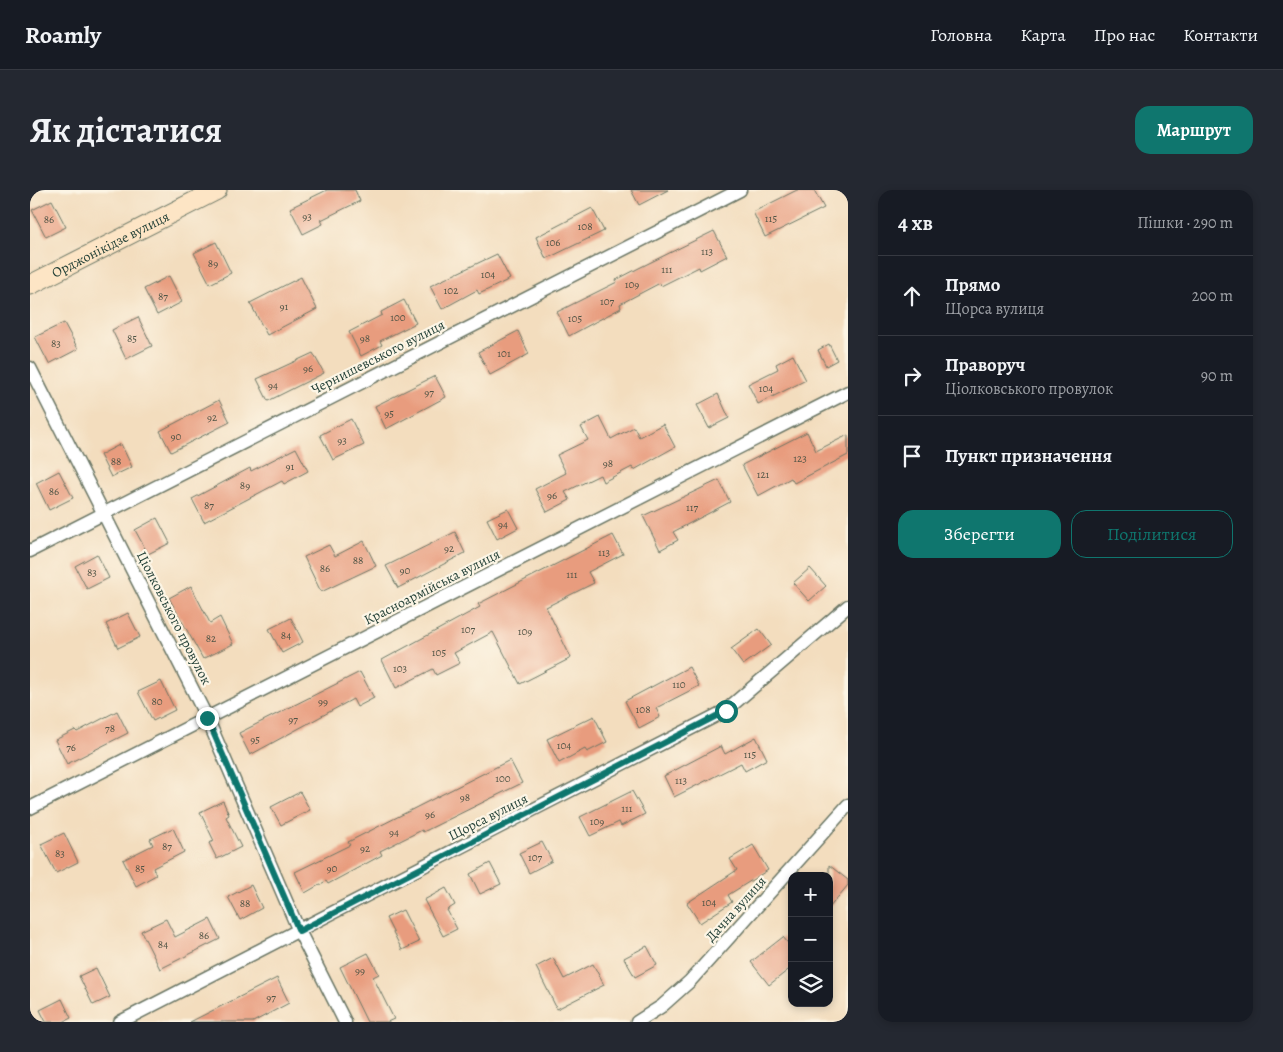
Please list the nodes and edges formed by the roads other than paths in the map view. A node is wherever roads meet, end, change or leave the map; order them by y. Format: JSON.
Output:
{"nodes":[{"id":1,"x":217,"y":190,"type":"edge"},
{"id":2,"x":740,"y":190,"type":"edge"},
{"id":3,"x":30,"y":285,"type":"edge"},
{"id":4,"x":30,"y":368,"type":"edge"},
{"id":5,"x":848,"y":392,"type":"edge"},
{"id":6,"x":104,"y":513,"type":"junction"},
{"id":7,"x":30,"y":551,"type":"edge"},
{"id":8,"x":848,"y":606,"type":"edge"},
{"id":9,"x":207,"y":718,"type":"junction"},
{"id":10,"x":848,"y":806,"type":"edge"},
{"id":11,"x":30,"y":808,"type":"edge"},
{"id":12,"x":299,"y":931,"type":"junction"},
{"id":13,"x":120,"y":1022,"type":"edge"},
{"id":14,"x":344,"y":1022,"type":"edge"},
{"id":15,"x":636,"y":1022,"type":"edge"}],
"edges":[{"from":1,"to":3,"type":"main road","name":"Орджонікідзе вулиця"},
{"from":2,"to":6,"type":"street","name":"Чернишевського вулиця"},
{"from":4,"to":6,"type":"street","name":"Ціолковського провулок"},
{"from":5,"to":9,"type":"street","name":"Красноармійська вулиця"},
{"from":6,"to":7,"type":"street","name":"Чернишевського вулиця"},
{"from":6,"to":9,"type":"street","name":"Ціолковського провулок"},
{"from":8,"to":12,"type":"street","name":"Щорса вулиця"},
{"from":9,"to":11,"type":"street","name":"Красноармійська вулиця"},
{"from":9,"to":12,"type":"street","name":"Ціолковського провулок"},
{"from":10,"to":15,"type":"street","name":"Дачна вулиця"},
{"from":12,"to":13,"type":"street","name":"Щорса вулиця"},
{"from":12,"to":14,"type":"street","name":"Ціолковського провулок"}]}
